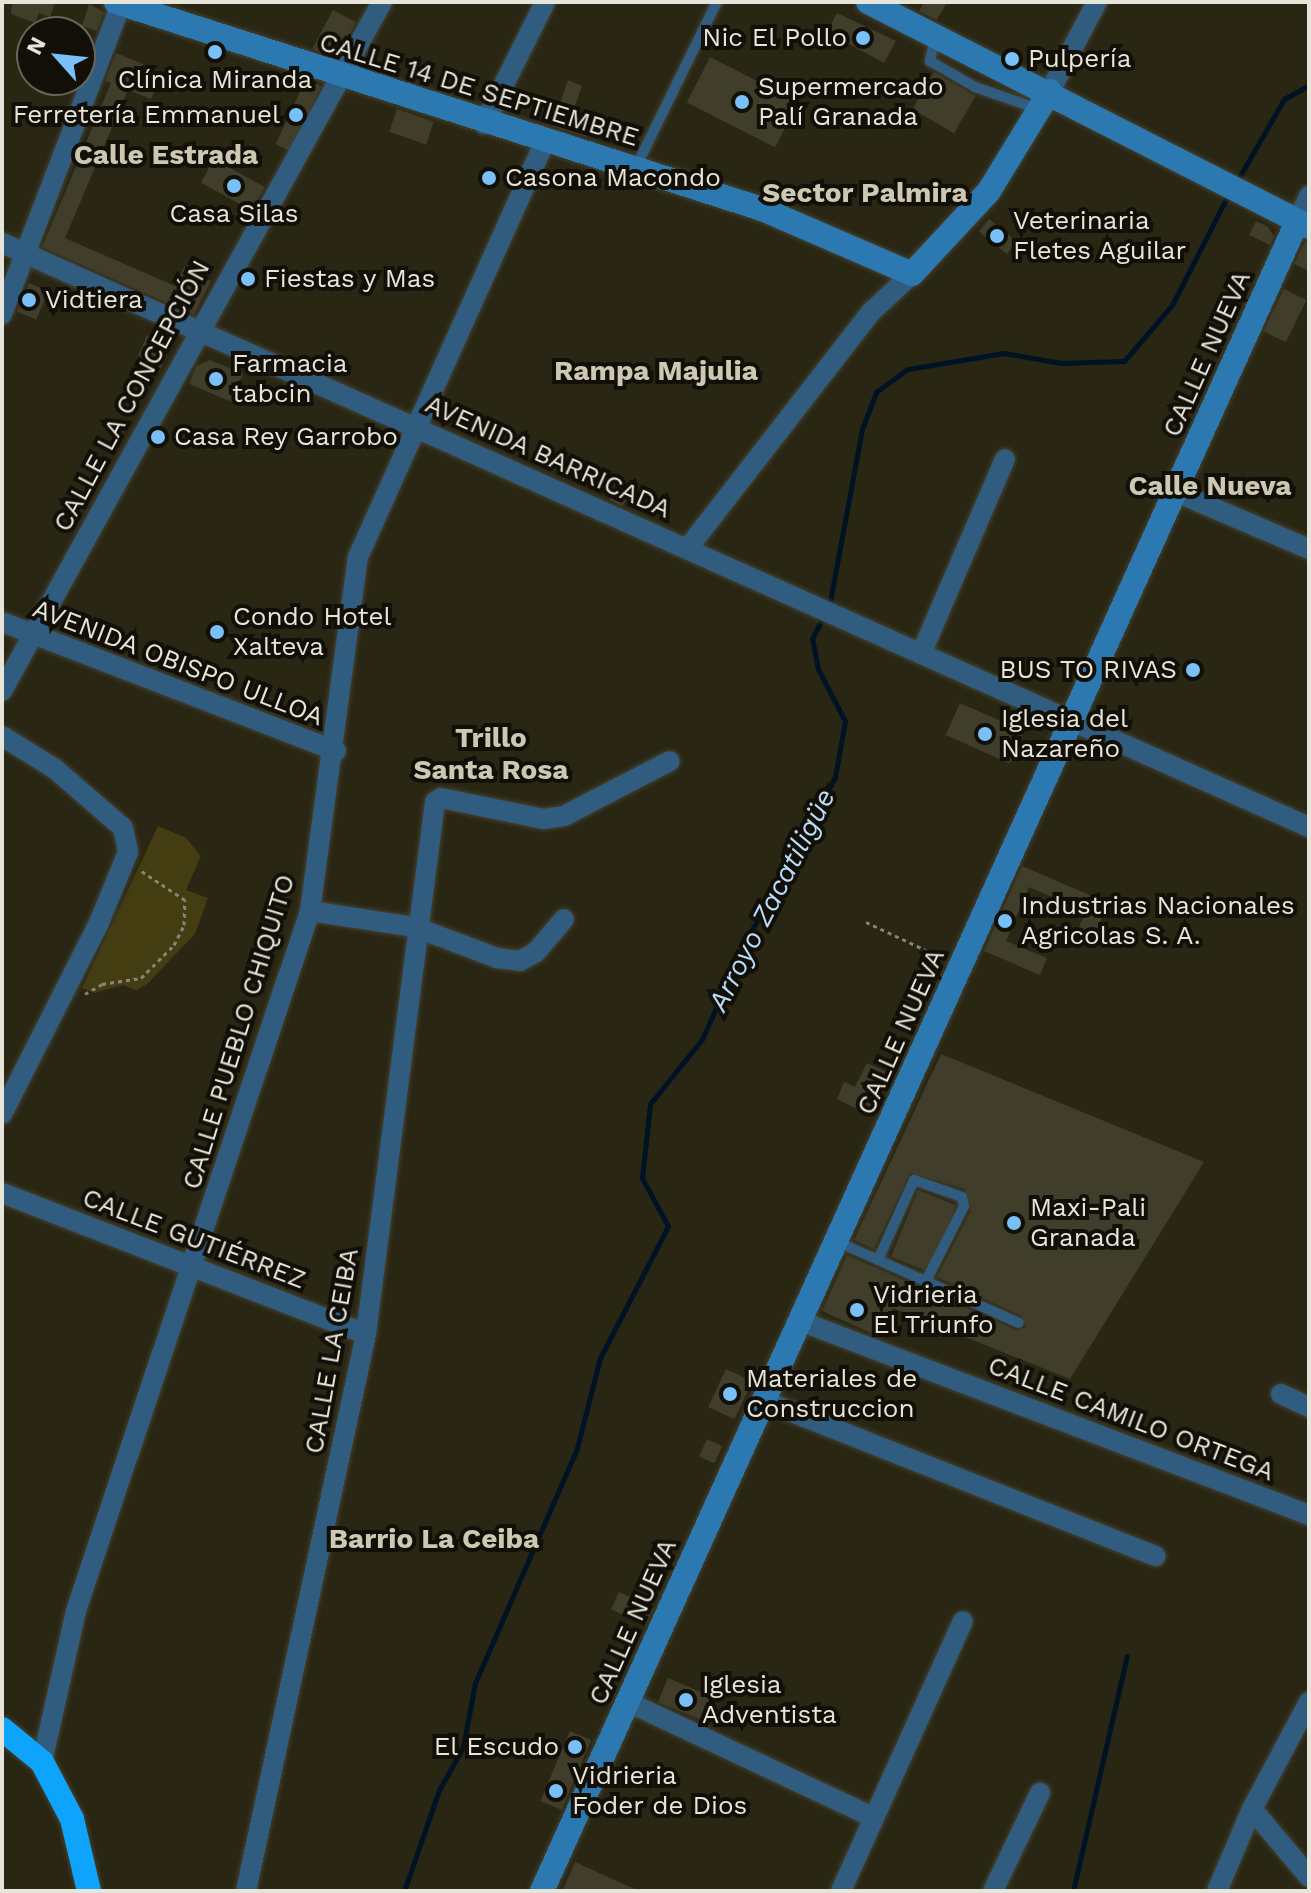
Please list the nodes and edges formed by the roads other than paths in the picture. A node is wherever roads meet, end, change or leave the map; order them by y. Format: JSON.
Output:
{"nodes":[{"id":1,"x":382,"y":2,"type":"edge"},
{"id":2,"x":545,"y":2,"type":"edge"},
{"id":3,"x":717,"y":2,"type":"edge"},
{"id":4,"x":868,"y":2,"type":"edge"},
{"id":5,"x":1097,"y":2,"type":"edge"},
{"id":6,"x":120,"y":3,"type":"edge"},
{"id":7,"x":337,"y":76,"type":"junction"},
{"id":8,"x":1045,"y":100,"type":"junction"},
{"id":9,"x":484,"y":124,"type":"junction"},
{"id":10,"x":544,"y":143,"type":"junction"},
{"id":11,"x":635,"y":169,"type":"junction"},
{"id":12,"x":1309,"y":196,"type":"edge"},
{"id":13,"x":1303,"y":224,"type":"edge"},
{"id":14,"x":2,"y":243,"type":"edge"},
{"id":15,"x":28,"y":254,"type":"junction"},
{"id":16,"x":912,"y":274,"type":"junction"},
{"id":17,"x":2,"y":314,"type":"edge"},
{"id":18,"x":197,"y":330,"type":"junction"},
{"id":19,"x":419,"y":428,"type":"junction"},
{"id":20,"x":1005,"y":459,"type":"dead end"},
{"id":21,"x":1176,"y":492,"type":"junction"},
{"id":22,"x":688,"y":548,"type":"junction"},
{"id":23,"x":1309,"y":549,"type":"edge"},
{"id":24,"x":2,"y":622,"type":"edge"},
{"id":25,"x":33,"y":634,"type":"junction"},
{"id":26,"x":921,"y":654,"type":"junction"},
{"id":27,"x":2,"y":691,"type":"edge"},
{"id":28,"x":1072,"y":721,"type":"junction"},
{"id":29,"x":2,"y":736,"type":"edge"},
{"id":30,"x":336,"y":751,"type":"junction"},
{"id":31,"x":670,"y":761,"type":"dead end"},
{"id":32,"x":1309,"y":825,"type":"edge"},
{"id":33,"x":310,"y":911,"type":"junction"},
{"id":34,"x":564,"y":919,"type":"dead end"},
{"id":35,"x":415,"y":927,"type":"junction"},
{"id":36,"x":2,"y":1114,"type":"edge"},
{"id":37,"x":2,"y":1193,"type":"edge"},
{"id":38,"x":838,"y":1242,"type":"junction"},
{"id":39,"x":878,"y":1260,"type":"junction"},
{"id":40,"x":193,"y":1267,"type":"junction"},
{"id":41,"x":926,"y":1281,"type":"junction"},
{"id":42,"x":800,"y":1321,"type":"junction"},
{"id":43,"x":1019,"y":1323,"type":"dead end"},
{"id":44,"x":366,"y":1334,"type":"junction"},
{"id":45,"x":1281,"y":1394,"type":"dead end"},
{"id":46,"x":764,"y":1401,"type":"junction"},
{"id":47,"x":1309,"y":1407,"type":"edge"},
{"id":48,"x":1309,"y":1515,"type":"edge"},
{"id":49,"x":1155,"y":1556,"type":"dead end"},
{"id":50,"x":963,"y":1621,"type":"dead end"},
{"id":51,"x":628,"y":1702,"type":"junction"},
{"id":52,"x":1309,"y":1702,"type":"edge"},
{"id":53,"x":2,"y":1729,"type":"edge"},
{"id":54,"x":42,"y":1762,"type":"junction"},
{"id":55,"x":1040,"y":1793,"type":"dead end"},
{"id":56,"x":1252,"y":1809,"type":"junction"},
{"id":57,"x":874,"y":1818,"type":"junction"},
{"id":58,"x":1309,"y":1877,"type":"edge"},
{"id":59,"x":89,"y":1891,"type":"edge"},
{"id":60,"x":246,"y":1891,"type":"edge"},
{"id":61,"x":542,"y":1891,"type":"edge"},
{"id":62,"x":841,"y":1891,"type":"edge"},
{"id":63,"x":993,"y":1891,"type":"edge"},
{"id":64,"x":1217,"y":1891,"type":"edge"}],
"edges":[{"from":1,"to":7,"type":"street","name":"CALLE LA CONCEPCIÓN"},
{"from":2,"to":9,"type":"street"},
{"from":3,"to":11,"type":"lane"},
{"from":4,"to":8,"type":"street"},
{"from":5,"to":8,"type":"street"},
{"from":6,"to":7,"type":"street","name":"CALLE 14 DE SEPTIEMBRE"},
{"from":6,"to":15,"type":"street"},
{"from":7,"to":9,"type":"street","name":"CALLE 14 DE SEPTIEMBRE"},
{"from":7,"to":18,"type":"street","name":"CALLE LA CONCEPCIÓN"},
{"from":8,"to":13,"type":"street"},
{"from":8,"to":16,"type":"street"},
{"from":9,"to":10,"type":"street","name":"CALLE 14 DE SEPTIEMBRE"},
{"from":10,"to":11,"type":"street","name":"CALLE 14 DE SEPTIEMBRE"},
{"from":10,"to":19,"type":"street","name":"CALLE PUEBLO CHIQUITO"},
{"from":11,"to":16,"type":"street","name":"CALLE 14 DE SEPTIEMBRE"},
{"from":12,"to":13,"type":"street","name":"CALLE NUEVA"},
{"from":13,"to":21,"type":"street","name":"CALLE NUEVA"},
{"from":14,"to":15,"type":"street","name":"AVENIDA BARRICADA"},
{"from":15,"to":17,"type":"street"},
{"from":15,"to":18,"type":"street","name":"AVENIDA BARRICADA"},
{"from":16,"to":22,"type":"street"},
{"from":18,"to":19,"type":"street","name":"AVENIDA BARRICADA"},
{"from":18,"to":25,"type":"street","name":"CALLE LA CONCEPCIÓN"},
{"from":19,"to":22,"type":"street","name":"AVENIDA BARRICADA"},
{"from":19,"to":30,"type":"street","name":"CALLE PUEBLO CHIQUITO"},
{"from":20,"to":26,"type":"street"},
{"from":21,"to":23,"type":"street"},
{"from":21,"to":28,"type":"street","name":"CALLE NUEVA"},
{"from":22,"to":26,"type":"street","name":"AVENIDA BARRICADA"},
{"from":24,"to":25,"type":"street","name":"AVENIDA OBISPO ULLOA"},
{"from":25,"to":27,"type":"street","name":"CALLE LA CONCEPCIÓN"},
{"from":25,"to":30,"type":"street","name":"AVENIDA OBISPO ULLOA"},
{"from":26,"to":28,"type":"street","name":"AVENIDA BARRICADA"},
{"from":28,"to":32,"type":"street","name":"AVENIDA BARRICADA"},
{"from":28,"to":38,"type":"street","name":"CALLE NUEVA"},
{"from":29,"to":36,"type":"street"},
{"from":30,"to":33,"type":"street","name":"CALLE PUEBLO CHIQUITO"},
{"from":31,"to":35,"type":"street","name":"CALLE LA CEIBA"},
{"from":33,"to":35,"type":"street"},
{"from":33,"to":40,"type":"street","name":"CALLE PUEBLO CHIQUITO"},
{"from":34,"to":35,"type":"street"},
{"from":35,"to":44,"type":"street","name":"CALLE LA CEIBA"},
{"from":37,"to":40,"type":"street","name":"CALLE GUTIÉRREZ"},
{"from":38,"to":39,"type":"lane"},
{"from":38,"to":42,"type":"street","name":"CALLE NUEVA"},
{"from":39,"to":41,"type":"lane"},
{"from":39,"to":41,"type":"lane"},
{"from":40,"to":44,"type":"street","name":"CALLE GUTIÉRREZ"},
{"from":40,"to":54,"type":"street","name":"CALLE PUEBLO CHIQUITO"},
{"from":41,"to":43,"type":"lane"},
{"from":42,"to":46,"type":"street","name":"CALLE NUEVA"},
{"from":42,"to":48,"type":"street","name":"CALLE CAMILO ORTEGA"},
{"from":44,"to":60,"type":"street","name":"CALLE LA CEIBA"},
{"from":45,"to":47,"type":"street"},
{"from":46,"to":49,"type":"street"},
{"from":46,"to":51,"type":"street","name":"CALLE NUEVA"},
{"from":50,"to":57,"type":"street"},
{"from":51,"to":57,"type":"street"},
{"from":51,"to":61,"type":"street","name":"CALLE NUEVA"},
{"from":52,"to":56,"type":"street"},
{"from":53,"to":54,"type":"highway"},
{"from":54,"to":59,"type":"highway"},
{"from":55,"to":63,"type":"street"},
{"from":56,"to":58,"type":"street"},
{"from":56,"to":64,"type":"street"},
{"from":57,"to":62,"type":"street"}]}
